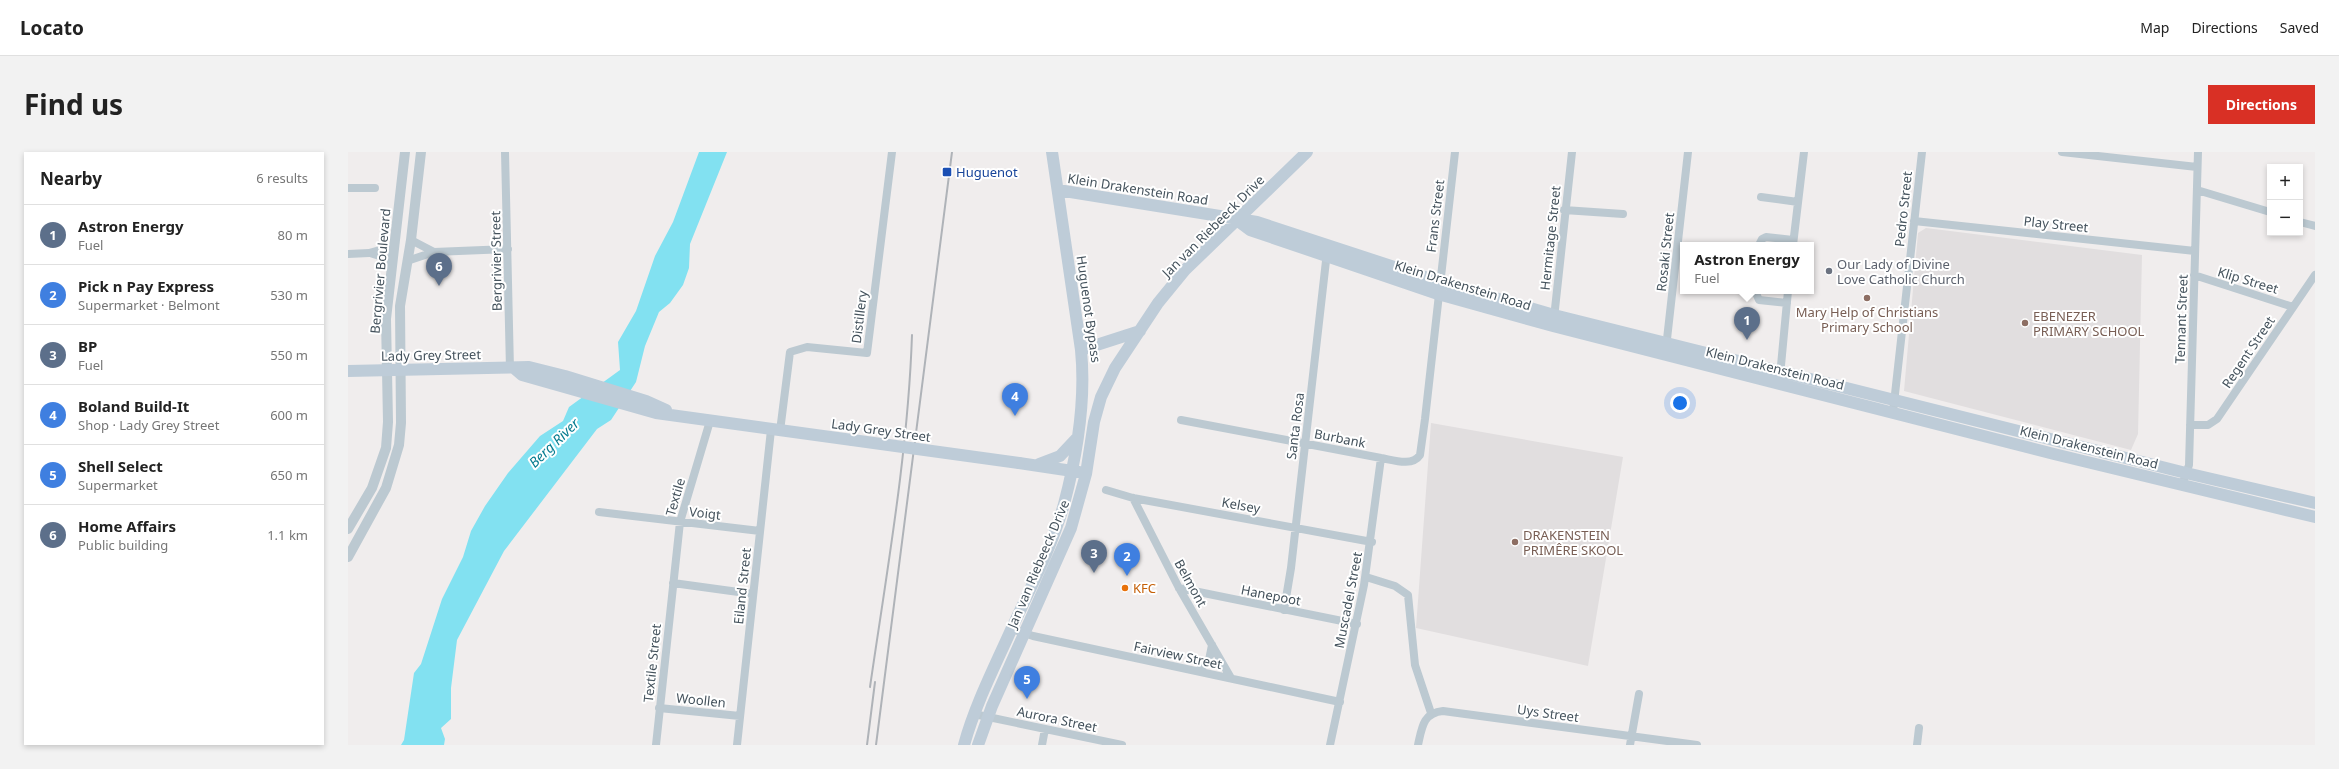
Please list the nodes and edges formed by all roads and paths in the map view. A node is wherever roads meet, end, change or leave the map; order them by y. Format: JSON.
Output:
{"nodes":[{"id":1,"x":405,"y":152,"type":"edge"},
{"id":2,"x":421,"y":152,"type":"edge"},
{"id":3,"x":505,"y":152,"type":"edge"},
{"id":4,"x":892,"y":152,"type":"edge"},
{"id":5,"x":1052,"y":152,"type":"edge"},
{"id":6,"x":1307,"y":152,"type":"edge"},
{"id":7,"x":1455,"y":152,"type":"edge"},
{"id":8,"x":1572,"y":152,"type":"edge"},
{"id":9,"x":1688,"y":152,"type":"edge"},
{"id":10,"x":1804,"y":152,"type":"edge"},
{"id":11,"x":1922,"y":152,"type":"edge"},
{"id":12,"x":2062,"y":152,"type":"edge"},
{"id":13,"x":2198,"y":152,"type":"edge"},
{"id":14,"x":2197,"y":167,"type":"junction"},
{"id":15,"x":348,"y":188,"type":"edge"},
{"id":16,"x":375,"y":188,"type":"dead end"},
{"id":17,"x":1058,"y":190,"type":"junction"},
{"id":18,"x":2197,"y":190,"type":"junction"},
{"id":19,"x":1761,"y":197,"type":"dead end"},
{"id":20,"x":1798,"y":202,"type":"junction"},
{"id":21,"x":1564,"y":210,"type":"junction"},
{"id":22,"x":2267,"y":211,"type":"edge"},
{"id":23,"x":1623,"y":214,"type":"dead end"},
{"id":24,"x":1237,"y":220,"type":"junction"},
{"id":25,"x":1914,"y":221,"type":"junction"},
{"id":26,"x":2303,"y":223,"type":"edge"},
{"id":27,"x":2315,"y":226,"type":"edge"},
{"id":28,"x":411,"y":240,"type":"junction"},
{"id":29,"x":1760,"y":242,"type":"edge"},
{"id":30,"x":1793,"y":242,"type":"edge"},
{"id":31,"x":394,"y":246,"type":"junction"},
{"id":32,"x":508,"y":249,"type":"junction"},
{"id":33,"x":1327,"y":250,"type":"junction"},
{"id":34,"x":2195,"y":251,"type":"junction"},
{"id":35,"x":434,"y":252,"type":"junction"},
{"id":36,"x":369,"y":253,"type":"junction"},
{"id":37,"x":348,"y":254,"type":"edge"},
{"id":38,"x":392,"y":260,"type":"junction"},
{"id":39,"x":407,"y":261,"type":"junction"},
{"id":40,"x":2194,"y":275,"type":"junction"},
{"id":41,"x":2315,"y":275,"type":"edge"},
{"id":42,"x":1439,"y":288,"type":"junction"},
{"id":43,"x":1756,"y":294,"type":"edge"},
{"id":44,"x":1788,"y":294,"type":"edge"},
{"id":45,"x":1787,"y":303,"type":"junction"},
{"id":46,"x":2293,"y":307,"type":"junction"},
{"id":47,"x":1553,"y":320,"type":"junction"},
{"id":48,"x":1140,"y":331,"type":"junction"},
{"id":49,"x":1666,"y":349,"type":"junction"},
{"id":50,"x":1081,"y":350,"type":"junction"},
{"id":51,"x":401,"y":369,"type":"junction"},
{"id":52,"x":513,"y":369,"type":"junction"},
{"id":53,"x":348,"y":370,"type":"edge"},
{"id":54,"x":387,"y":370,"type":"junction"},
{"id":55,"x":1780,"y":377,"type":"junction"},
{"id":56,"x":1894,"y":406,"type":"junction"},
{"id":57,"x":710,"y":420,"type":"junction"},
{"id":58,"x":1181,"y":420,"type":"dead end"},
{"id":59,"x":2190,"y":425,"type":"junction"},
{"id":60,"x":776,"y":430,"type":"junction"},
{"id":61,"x":1076,"y":439,"type":"junction"},
{"id":62,"x":1305,"y":443,"type":"junction"},
{"id":63,"x":1381,"y":458,"type":"junction"},
{"id":64,"x":1036,"y":465,"type":"junction"},
{"id":65,"x":1071,"y":470,"type":"junction"},
{"id":66,"x":1086,"y":474,"type":"junction"},
{"id":67,"x":2184,"y":479,"type":"junction"},
{"id":68,"x":1106,"y":490,"type":"dead end"},
{"id":69,"x":1134,"y":498,"type":"junction"},
{"id":70,"x":2315,"y":503,"type":"edge"},
{"id":71,"x":599,"y":512,"type":"dead end"},
{"id":72,"x":2315,"y":517,"type":"edge"},
{"id":73,"x":680,"y":522,"type":"junction"},
{"id":74,"x":1295,"y":526,"type":"junction"},
{"id":75,"x":348,"y":529,"type":"edge"},
{"id":76,"x":760,"y":531,"type":"junction"},
{"id":77,"x":1372,"y":542,"type":"junction"},
{"id":78,"x":348,"y":557,"type":"edge"},
{"id":79,"x":1366,"y":577,"type":"junction"},
{"id":80,"x":673,"y":583,"type":"junction"},
{"id":81,"x":1179,"y":588,"type":"junction"},
{"id":82,"x":753,"y":594,"type":"junction"},
{"id":83,"x":1284,"y":610,"type":"junction"},
{"id":84,"x":1357,"y":624,"type":"junction"},
{"id":85,"x":1012,"y":629,"type":"junction"},
{"id":86,"x":1024,"y":632,"type":"junction"},
{"id":87,"x":1212,"y":645,"type":"junction"},
{"id":88,"x":1198,"y":671,"type":"junction"},
{"id":89,"x":1231,"y":678,"type":"junction"},
{"id":90,"x":1639,"y":694,"type":"dead end"},
{"id":91,"x":1340,"y":702,"type":"junction"},
{"id":92,"x":659,"y":708,"type":"junction"},
{"id":93,"x":974,"y":714,"type":"junction"},
{"id":94,"x":1431,"y":714,"type":"junction"},
{"id":95,"x":740,"y":716,"type":"junction"},
{"id":96,"x":988,"y":717,"type":"junction"},
{"id":97,"x":1919,"y":728,"type":"dead end"},
{"id":98,"x":1045,"y":730,"type":"junction"},
{"id":99,"x":1632,"y":736,"type":"junction"},
{"id":100,"x":656,"y":745,"type":"edge"},
{"id":101,"x":737,"y":745,"type":"edge"},
{"id":102,"x":964,"y":745,"type":"edge"},
{"id":103,"x":978,"y":745,"type":"edge"},
{"id":104,"x":1042,"y":745,"type":"edge"},
{"id":105,"x":1119,"y":745,"type":"edge"},
{"id":106,"x":1330,"y":745,"type":"edge"},
{"id":107,"x":1418,"y":745,"type":"edge"},
{"id":108,"x":1630,"y":745,"type":"edge"},
{"id":109,"x":1697,"y":745,"type":"edge"},
{"id":110,"x":1917,"y":745,"type":"edge"}],
"edges":[{"from":1,"to":31,"type":"street","name":"Bergrivier Boulevard"},
{"from":2,"to":28,"type":"street","name":"Bergrivier Boulevard"},
{"from":3,"to":32,"type":"street","name":"Bergrivier Street"},
{"from":4,"to":60,"type":"street","name":"Distillery"},
{"from":5,"to":17,"type":"main road","name":"Huguenot Bypass"},
{"from":6,"to":24,"type":"main road","name":"Jan van Riebeeck Drive"},
{"from":7,"to":42,"type":"street","name":"Frans Street"},
{"from":8,"to":21,"type":"street","name":"Hermitage Street"},
{"from":9,"to":49,"type":"street","name":"Rosaki Street"},
{"from":10,"to":20,"type":"street"},
{"from":11,"to":25,"type":"street","name":"Pedro Street"},
{"from":12,"to":14,"type":"street"},
{"from":13,"to":14,"type":"street","name":"Tennant Street"},
{"from":14,"to":18,"type":"street","name":"Tennant Street"},
{"from":15,"to":16,"type":"street"},
{"from":17,"to":24,"type":"main road","name":"Klein Drakenstein Road"},
{"from":17,"to":50,"type":"main road","name":"Huguenot Bypass"},
{"from":18,"to":22,"type":"street"},
{"from":18,"to":34,"type":"street","name":"Tennant Street"},
{"from":19,"to":20,"type":"street"},
{"from":20,"to":30,"type":"street"},
{"from":21,"to":23,"type":"street"},
{"from":21,"to":47,"type":"street","name":"Hermitage Street"},
{"from":24,"to":33,"type":"main road","name":"Klein Drakenstein Road"},
{"from":24,"to":48,"type":"main road","name":"Jan van Riebeeck Drive"},
{"from":25,"to":34,"type":"street","name":"Play Street"},
{"from":25,"to":56,"type":"street","name":"Pedro Street"},
{"from":26,"to":27,"type":"street"},
{"from":28,"to":35,"type":"street"},
{"from":28,"to":39,"type":"street","name":"Bergrivier Boulevard"},
{"from":29,"to":30,"type":"street"},
{"from":31,"to":36,"type":"street"},
{"from":31,"to":38,"type":"street","name":"Bergrivier Boulevard"},
{"from":32,"to":35,"type":"street"},
{"from":32,"to":52,"type":"street","name":"Bergrivier Street"},
{"from":33,"to":42,"type":"main road","name":"Klein Drakenstein Road"},
{"from":33,"to":62,"type":"street","name":"Santa Rosa"},
{"from":34,"to":40,"type":"street","name":"Tennant Street"},
{"from":35,"to":39,"type":"street"},
{"from":36,"to":37,"type":"street"},
{"from":36,"to":38,"type":"street"},
{"from":38,"to":54,"type":"street","name":"Bergrivier Boulevard"},
{"from":39,"to":51,"type":"street","name":"Bergrivier Boulevard"},
{"from":40,"to":46,"type":"street","name":"Klip Street"},
{"from":40,"to":59,"type":"street","name":"Tennant Street"},
{"from":41,"to":46,"type":"street","name":"Regent Street"},
{"from":42,"to":47,"type":"main road","name":"Klein Drakenstein Road"},
{"from":42,"to":63,"type":"street","name":"Burbank"},
{"from":43,"to":45,"type":"street"},
{"from":44,"to":45,"type":"street"},
{"from":45,"to":55,"type":"street"},
{"from":46,"to":59,"type":"street","name":"Regent Street"},
{"from":47,"to":49,"type":"main road","name":"Klein Drakenstein Road"},
{"from":48,"to":50,"type":"main road"},
{"from":48,"to":66,"type":"main road","name":"Jan van Riebeeck Drive"},
{"from":49,"to":55,"type":"main road","name":"Klein Drakenstein Road"},
{"from":50,"to":61,"type":"main road","name":"Huguenot Bypass"},
{"from":51,"to":52,"type":"main road","name":"Lady Grey Street"},
{"from":51,"to":54,"type":"main road","name":"Lady Grey Street"},
{"from":51,"to":78,"type":"street","name":"Bergrivier Boulevard"},
{"from":52,"to":57,"type":"main road","name":"Lady Grey Street"},
{"from":53,"to":54,"type":"main road","name":"Lady Grey Street"},
{"from":54,"to":75,"type":"street","name":"Bergrivier Boulevard"},
{"from":55,"to":56,"type":"main road","name":"Klein Drakenstein Road"},
{"from":56,"to":67,"type":"main road","name":"Klein Drakenstein Road"},
{"from":57,"to":60,"type":"main road","name":"Lady Grey Street"},
{"from":57,"to":73,"type":"street","name":"Textile"},
{"from":58,"to":62,"type":"street","name":"Burbank"},
{"from":59,"to":67,"type":"street","name":"Tennant Street"},
{"from":60,"to":64,"type":"main road","name":"Lady Grey Street","bridge":true},
{"from":60,"to":76,"type":"street","name":"Eiland Street"},
{"from":61,"to":64,"type":"main road"},
{"from":61,"to":65,"type":"main road","name":"Huguenot Bypass"},
{"from":62,"to":63,"type":"street","name":"Burbank"},
{"from":62,"to":74,"type":"street","name":"Santa Rosa"},
{"from":63,"to":77,"type":"street","name":"Muscadel Street"},
{"from":64,"to":65,"type":"main road","name":"Lady Grey Street"},
{"from":65,"to":66,"type":"main road","name":"Lady Grey Street"},
{"from":65,"to":85,"type":"main road","name":"Jan van Riebeeck Drive"},
{"from":66,"to":86,"type":"main road","name":"Jan van Riebeeck Drive"},
{"from":67,"to":70,"type":"main road","name":"Klein Drakenstein Road"},
{"from":67,"to":72,"type":"main road","name":"Klein Drakenstein Road"},
{"from":68,"to":69,"type":"street","name":"Kelsey"},
{"from":69,"to":74,"type":"street","name":"Kelsey"},
{"from":69,"to":81,"type":"street","name":"Belmont"},
{"from":71,"to":73,"type":"street","name":"Voigt"},
{"from":73,"to":76,"type":"street","name":"Voigt"},
{"from":73,"to":80,"type":"street","name":"Textile"},
{"from":74,"to":77,"type":"street","name":"Kelsey"},
{"from":74,"to":83,"type":"street","name":"Santa Rosa"},
{"from":76,"to":82,"type":"street","name":"Eiland Street"},
{"from":77,"to":79,"type":"street","name":"Muscadel Street"},
{"from":79,"to":84,"type":"street","name":"Muscadel Street"},
{"from":79,"to":94,"type":"street"},
{"from":80,"to":82,"type":"street"},
{"from":80,"to":92,"type":"street","name":"Textile Street"},
{"from":81,"to":83,"type":"street","name":"Hanepoot"},
{"from":81,"to":87,"type":"street","name":"Belmont"},
{"from":82,"to":95,"type":"street","name":"Eiland Street"},
{"from":83,"to":84,"type":"street","name":"Hanepoot"},
{"from":84,"to":91,"type":"street","name":"Muscadel Street"},
{"from":85,"to":86,"type":"street","name":"Fairview Street"},
{"from":85,"to":93,"type":"main road","name":"Jan van Riebeeck Drive"},
{"from":86,"to":88,"type":"street","name":"Fairview Street"},
{"from":86,"to":96,"type":"main road","name":"Jan van Riebeeck Drive"},
{"from":87,"to":88,"type":"street"},
{"from":87,"to":89,"type":"street","name":"Belmont"},
{"from":88,"to":89,"type":"street","name":"Fairview Street"},
{"from":89,"to":91,"type":"street","name":"Fairview Street"},
{"from":90,"to":99,"type":"street"},
{"from":91,"to":106,"type":"street","name":"Muscadel Street"},
{"from":92,"to":95,"type":"street","name":"Woollen"},
{"from":92,"to":100,"type":"street","name":"Textile Street"},
{"from":93,"to":96,"type":"street","name":"Aurora Street"},
{"from":93,"to":102,"type":"main road","name":"Jan van Riebeeck Drive"},
{"from":94,"to":99,"type":"street","name":"Uys Street"},
{"from":94,"to":107,"type":"street"},
{"from":95,"to":101,"type":"street","name":"Eiland Street"},
{"from":96,"to":98,"type":"street","name":"Aurora Street"},
{"from":96,"to":103,"type":"main road","name":"Jan van Riebeeck Drive"},
{"from":97,"to":110,"type":"street"},
{"from":98,"to":104,"type":"street"},
{"from":98,"to":105,"type":"street","name":"Aurora Street"},
{"from":99,"to":108,"type":"street"},
{"from":99,"to":109,"type":"street","name":"Uys Street"}]}
